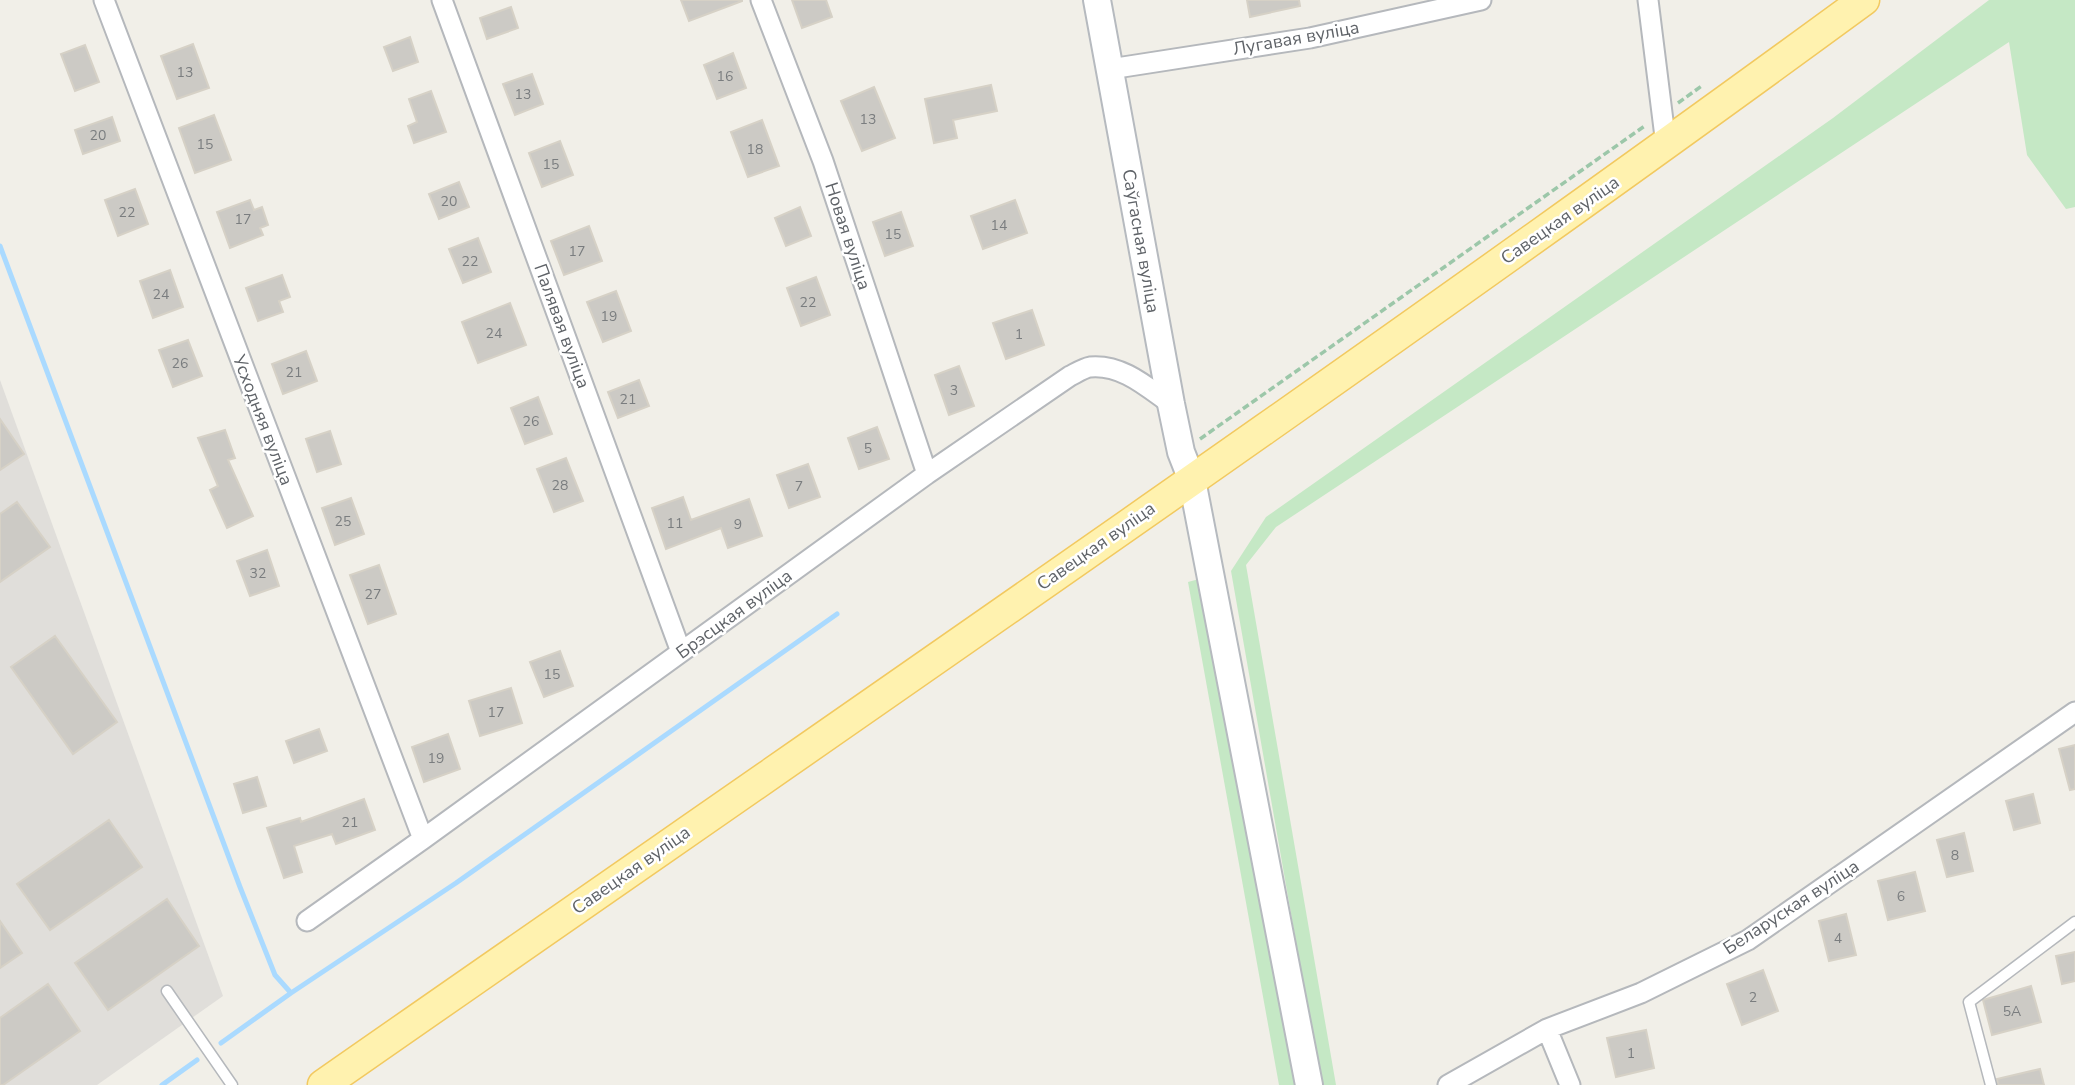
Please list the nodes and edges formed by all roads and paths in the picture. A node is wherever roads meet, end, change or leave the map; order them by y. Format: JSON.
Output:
{"nodes":[{"id":1,"x":104,"y":0,"type":"edge"},
{"id":2,"x":442,"y":0,"type":"edge"},
{"id":3,"x":761,"y":0,"type":"edge"},
{"id":4,"x":1097,"y":0,"type":"edge"},
{"id":5,"x":1392,"y":0,"type":"edge"},
{"id":6,"x":1481,"y":0,"type":"edge"},
{"id":7,"x":1648,"y":0,"type":"edge"},
{"id":8,"x":1864,"y":0,"type":"edge"},
{"id":9,"x":1390,"y":20,"type":"junction"},
{"id":10,"x":1110,"y":69,"type":"junction"},
{"id":11,"x":1705,"y":84,"type":"dead end"},
{"id":12,"x":1662,"y":114,"type":"junction"},
{"id":13,"x":1666,"y":145,"type":"junction"},
{"id":14,"x":1171,"y":404,"type":"junction"},
{"id":15,"x":1181,"y":452,"type":"junction"},
{"id":16,"x":927,"y":474,"type":"junction"},
{"id":17,"x":1192,"y":480,"type":"junction"},
{"id":18,"x":681,"y":652,"type":"junction"},
{"id":19,"x":2075,"y":712,"type":"edge"},
{"id":20,"x":423,"y":839,"type":"junction"},
{"id":21,"x":307,"y":920,"type":"dead end"},
{"id":22,"x":2075,"y":922,"type":"edge"},
{"id":23,"x":167,"y":991,"type":"dead end"},
{"id":24,"x":1547,"y":1029,"type":"junction"},
{"id":25,"x":232,"y":1085,"type":"edge"},
{"id":26,"x":323,"y":1085,"type":"edge"},
{"id":27,"x":1309,"y":1085,"type":"edge"},
{"id":28,"x":1448,"y":1085,"type":"edge"},
{"id":29,"x":1570,"y":1085,"type":"edge"},
{"id":30,"x":1991,"y":1085,"type":"edge"}],
"edges":[{"from":1,"to":20,"type":"street","name":"Усходняя вуліца"},
{"from":2,"to":18,"type":"street","name":"Палявая вуліца"},
{"from":3,"to":16,"type":"street","name":"Новая вуліца"},
{"from":4,"to":10,"type":"street","name":"Саўгасная вуліца"},
{"from":5,"to":9,"type":"street"},
{"from":6,"to":9,"type":"street","name":"Лугавая вуліца"},
{"from":7,"to":12,"type":"street"},
{"from":8,"to":13,"type":"main road","name":"Савецкая вуліца"},
{"from":9,"to":10,"type":"street","name":"Лугавая вуліца"},
{"from":10,"to":14,"type":"street","name":"Саўгасная вуліца"},
{"from":11,"to":12,"type":"path"},
{"from":12,"to":13,"type":"street"},
{"from":12,"to":15,"type":"path"},
{"from":13,"to":17,"type":"main road","name":"Савецкая вуліца"},
{"from":14,"to":15,"type":"street","name":"Саўгасная вуліца"},
{"from":14,"to":16,"type":"street","name":"Брэсцкая вуліца"},
{"from":15,"to":17,"type":"street","name":"Саўгасная вуліца"},
{"from":16,"to":18,"type":"street","name":"Брэсцкая вуліца"},
{"from":17,"to":26,"type":"main road","name":"Савецкая вуліца"},
{"from":17,"to":27,"type":"street","name":"Саўгасная вуліца"},
{"from":18,"to":20,"type":"street","name":"Брэсцкая вуліца"},
{"from":19,"to":24,"type":"street","name":"Беларуская вуліца"},
{"from":20,"to":21,"type":"street","name":"Брэсцкая вуліца"},
{"from":22,"to":30,"type":"lane"},
{"from":23,"to":25,"type":"lane"},
{"from":24,"to":28,"type":"street","name":"Беларуская вуліца"},
{"from":24,"to":29,"type":"street"}]}
